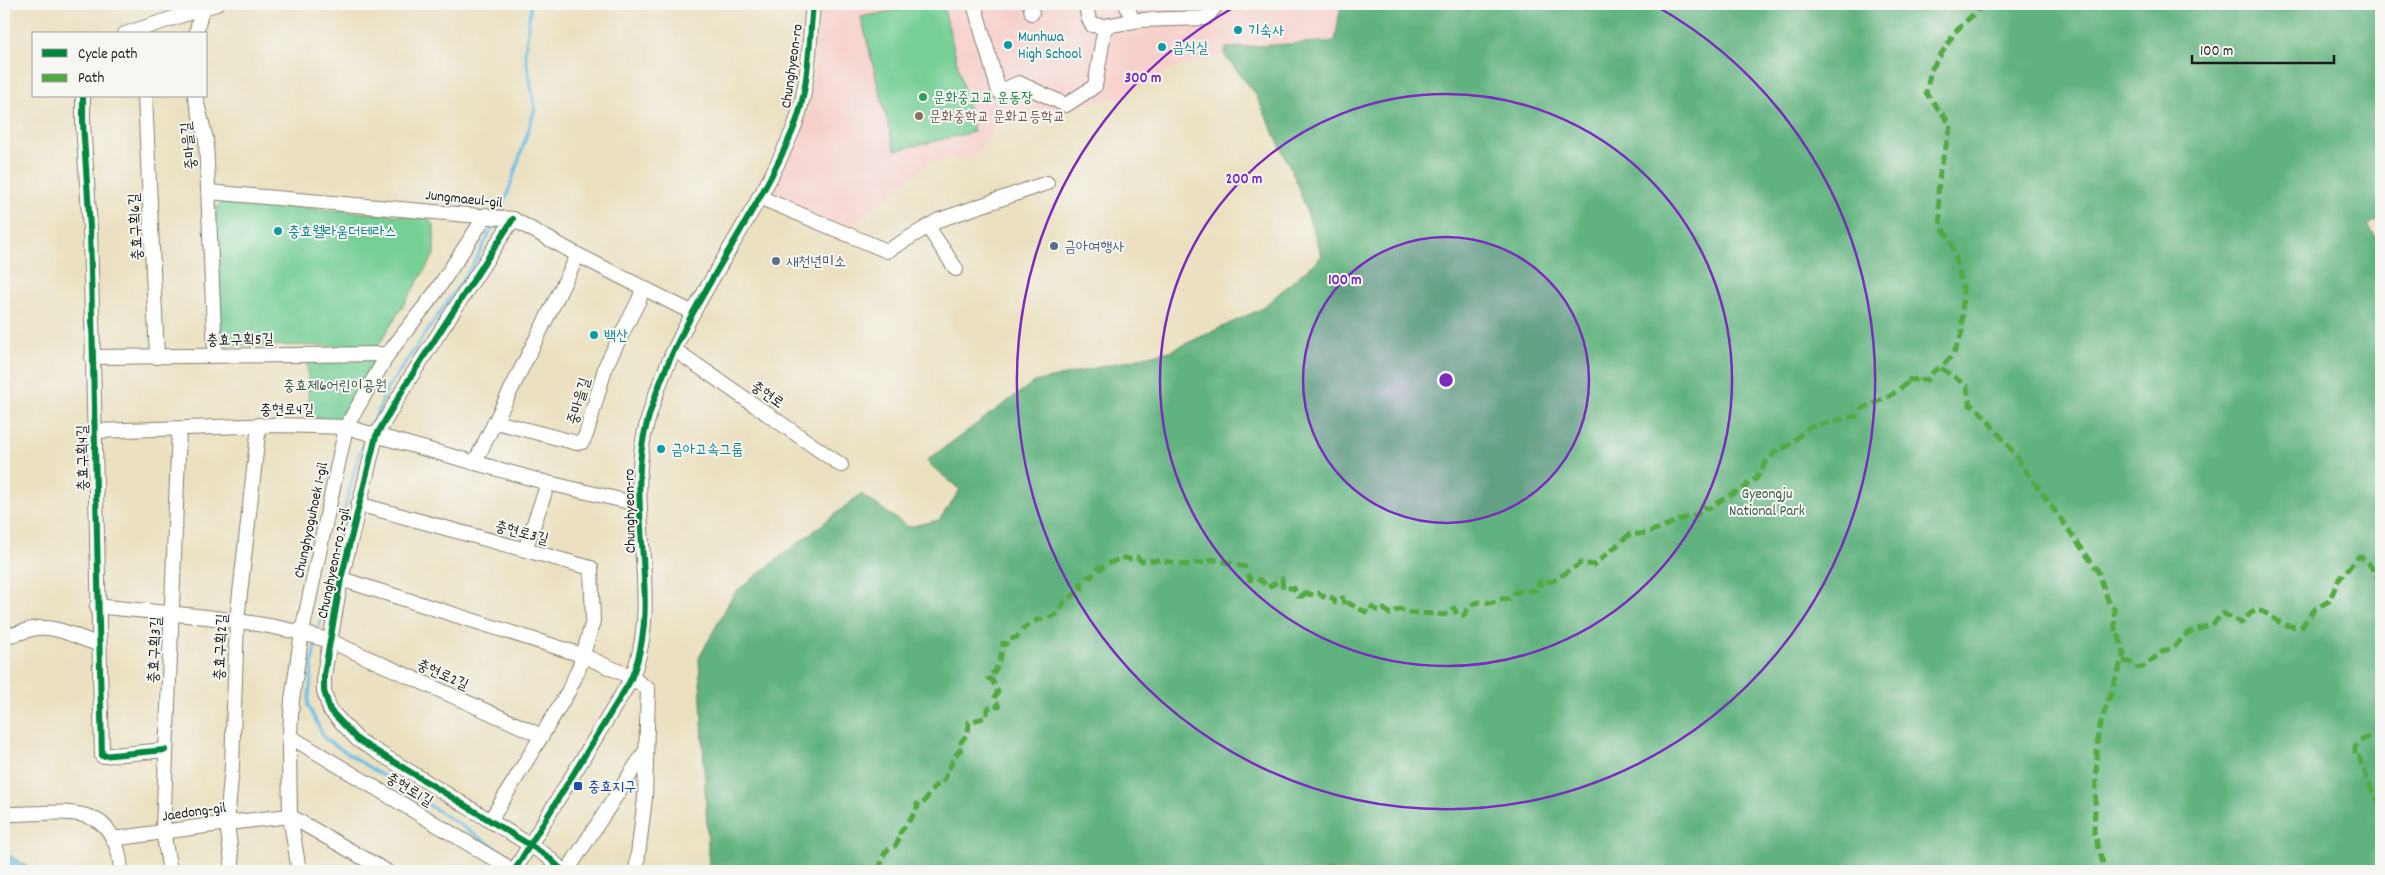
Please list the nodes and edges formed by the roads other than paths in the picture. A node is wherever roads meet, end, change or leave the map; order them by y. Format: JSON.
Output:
{"nodes":[{"id":1,"x":812,"y":4,"type":"edge"},
{"id":2,"x":974,"y":4,"type":"edge"},
{"id":3,"x":1086,"y":4,"type":"edge"},
{"id":4,"x":1126,"y":4,"type":"edge"},
{"id":5,"x":1218,"y":4,"type":"edge"},
{"id":6,"x":209,"y":6,"type":"edge"},
{"id":7,"x":1133,"y":21,"type":"junction"},
{"id":8,"x":1104,"y":26,"type":"junction"},
{"id":9,"x":142,"y":31,"type":"edge"},
{"id":10,"x":197,"y":32,"type":"edge"},
{"id":11,"x":83,"y":98,"type":"edge"},
{"id":12,"x":145,"y":98,"type":"edge"},
{"id":13,"x":196,"y":98,"type":"edge"},
{"id":14,"x":1047,"y":183,"type":"dead end"},
{"id":15,"x":209,"y":192,"type":"junction"},
{"id":16,"x":759,"y":197,"type":"junction"},
{"id":17,"x":486,"y":215,"type":"junction"},
{"id":18,"x":513,"y":219,"type":"junction"},
{"id":19,"x":928,"y":227,"type":"junction"},
{"id":20,"x":578,"y":255,"type":"junction"},
{"id":21,"x":956,"y":269,"type":"dead end"},
{"id":22,"x":643,"y":288,"type":"junction"},
{"id":23,"x":694,"y":313,"type":"junction"},
{"id":24,"x":675,"y":350,"type":"junction"},
{"id":25,"x":388,"y":354,"type":"junction"},
{"id":26,"x":215,"y":355,"type":"junction"},
{"id":27,"x":92,"y":357,"type":"junction"},
{"id":28,"x":157,"y":357,"type":"junction"},
{"id":29,"x":496,"y":422,"type":"junction"},
{"id":30,"x":258,"y":426,"type":"junction"},
{"id":31,"x":346,"y":427,"type":"junction"},
{"id":32,"x":179,"y":429,"type":"junction"},
{"id":33,"x":94,"y":431,"type":"junction"},
{"id":34,"x":376,"y":436,"type":"junction"},
{"id":35,"x":475,"y":462,"type":"junction"},
{"id":36,"x":841,"y":465,"type":"dead end"},
{"id":37,"x":548,"y":484,"type":"junction"},
{"id":38,"x":358,"y":504,"type":"junction"},
{"id":39,"x":638,"y":504,"type":"junction"},
{"id":40,"x":525,"y":550,"type":"junction"},
{"id":41,"x":341,"y":579,"type":"junction"},
{"id":42,"x":97,"y":606,"type":"junction"},
{"id":43,"x":172,"y":614,"type":"junction"},
{"id":44,"x":237,"y":620,"type":"junction"},
{"id":45,"x":302,"y":632,"type":"junction"},
{"id":46,"x":4,"y":635,"type":"edge"},
{"id":47,"x":330,"y":640,"type":"junction"},
{"id":48,"x":99,"y":644,"type":"junction"},
{"id":49,"x":582,"y":656,"type":"junction"},
{"id":50,"x":631,"y":678,"type":"junction"},
{"id":51,"x":289,"y":736,"type":"junction"},
{"id":52,"x":542,"y":736,"type":"junction"},
{"id":53,"x":646,"y":745,"type":"junction"},
{"id":54,"x":165,"y":750,"type":"junction"},
{"id":55,"x":4,"y":814,"type":"edge"},
{"id":56,"x":290,"y":816,"type":"junction"},
{"id":57,"x":490,"y":820,"type":"junction"},
{"id":58,"x":227,"y":823,"type":"junction"},
{"id":59,"x":163,"y":831,"type":"junction"},
{"id":60,"x":113,"y":840,"type":"junction"},
{"id":61,"x":530,"y":845,"type":"junction"},
{"id":62,"x":121,"y":871,"type":"edge"},
{"id":63,"x":170,"y":871,"type":"edge"},
{"id":64,"x":233,"y":871,"type":"edge"},
{"id":65,"x":299,"y":871,"type":"edge"},
{"id":66,"x":386,"y":871,"type":"edge"},
{"id":67,"x":514,"y":871,"type":"edge"},
{"id":68,"x":562,"y":871,"type":"edge"},
{"id":69,"x":567,"y":871,"type":"edge"},
{"id":70,"x":636,"y":871,"type":"edge"}],
"edges":[{"from":1,"to":16,"type":"street","name":"Chunghyeon-ro"},
{"from":2,"to":8,"type":"street"},
{"from":3,"to":8,"type":"street"},
{"from":4,"to":7,"type":"street"},
{"from":5,"to":7,"type":"street"},
{"from":6,"to":9,"type":"street"},
{"from":6,"to":10,"type":"street"},
{"from":7,"to":8,"type":"street"},
{"from":11,"to":27,"type":"street","name":"충효구획4길"},
{"from":12,"to":28,"type":"street","name":"충효구획6길"},
{"from":13,"to":15,"type":"street","name":"중마을길"},
{"from":14,"to":19,"type":"street"},
{"from":15,"to":17,"type":"street","name":"Jungmaeul-gil"},
{"from":15,"to":26,"type":"street","name":"중마을길"},
{"from":16,"to":19,"type":"street"},
{"from":16,"to":23,"type":"street","name":"Chunghyeon-ro"},
{"from":17,"to":18,"type":"street","name":"Jungmaeul-gil"},
{"from":17,"to":25,"type":"street","name":"Chunghyoguhoek 1-gil"},
{"from":18,"to":20,"type":"street","name":"Jungmaeul-gil"},
{"from":18,"to":34,"type":"street","name":"Chunghyeon-ro 2-gil"},
{"from":19,"to":21,"type":"street"},
{"from":20,"to":22,"type":"street","name":"Jungmaeul-gil"},
{"from":20,"to":29,"type":"street"},
{"from":22,"to":23,"type":"street","name":"Jungmaeul-gil"},
{"from":22,"to":29,"type":"street","name":"중마을길"},
{"from":23,"to":24,"type":"street","name":"Chunghyeon-ro"},
{"from":24,"to":36,"type":"street","name":"충현로"},
{"from":24,"to":39,"type":"street","name":"Chunghyeon-ro"},
{"from":25,"to":26,"type":"street","name":"충효구획5길"},
{"from":25,"to":31,"type":"street","name":"Chunghyoguhoek 1-gil"},
{"from":26,"to":28,"type":"street","name":"충효구획5길"},
{"from":27,"to":28,"type":"street","name":"충효구획5길"},
{"from":27,"to":33,"type":"street","name":"충효구획4길"},
{"from":29,"to":35,"type":"street"},
{"from":30,"to":31,"type":"street","name":"충현로4길"},
{"from":30,"to":32,"type":"street","name":"충현로4길"},
{"from":30,"to":44,"type":"street","name":"충효구획2길"},
{"from":31,"to":34,"type":"street","name":"충현로4길"},
{"from":31,"to":45,"type":"street","name":"Chunghyoguhoek 1-gil"},
{"from":32,"to":33,"type":"street","name":"충현로4길"},
{"from":32,"to":43,"type":"street","name":"충효구획3길"},
{"from":33,"to":42,"type":"street","name":"충효구획4길"},
{"from":34,"to":35,"type":"street","name":"충현로4길"},
{"from":34,"to":38,"type":"street","name":"Chunghyeon-ro 2-gil"},
{"from":35,"to":37,"type":"street","name":"충현로4길"},
{"from":37,"to":39,"type":"street","name":"충현로4길"},
{"from":37,"to":40,"type":"street"},
{"from":38,"to":40,"type":"street","name":"충현로3길"},
{"from":38,"to":41,"type":"street","name":"Chunghyeon-ro 2-gil"},
{"from":39,"to":50,"type":"street","name":"Chunghyeon-ro"},
{"from":40,"to":49,"type":"street","name":"충현로3길"},
{"from":41,"to":47,"type":"street","name":"Chunghyeon-ro 2-gil"},
{"from":41,"to":49,"type":"street"},
{"from":42,"to":43,"type":"street","name":"충현로2길"},
{"from":42,"to":48,"type":"street","name":"충효구획4길"},
{"from":43,"to":44,"type":"street","name":"충현로2길"},
{"from":43,"to":54,"type":"street","name":"충효구획3길"},
{"from":44,"to":45,"type":"street","name":"충현로2길"},
{"from":44,"to":58,"type":"street","name":"충효구획2길"},
{"from":45,"to":47,"type":"street","name":"충현로2길"},
{"from":45,"to":51,"type":"street","name":"Chunghyoguhoek 1-gil"},
{"from":46,"to":48,"type":"street"},
{"from":47,"to":52,"type":"street","name":"충현로2길"},
{"from":47,"to":57,"type":"street","name":"Chunghyeon-ro 2-gil"},
{"from":48,"to":54,"type":"street","name":"충효구획4길"},
{"from":49,"to":50,"type":"street"},
{"from":49,"to":52,"type":"street","name":"충현로3길"},
{"from":50,"to":53,"type":"street"},
{"from":50,"to":61,"type":"street","name":"Chunghyeon-ro"},
{"from":51,"to":56,"type":"street","name":"Chunghyoguhoek 1-gil"},
{"from":51,"to":67,"type":"street","name":"충현로1길"},
{"from":52,"to":57,"type":"street","name":"충현로3길"},
{"from":53,"to":69,"type":"street"},
{"from":53,"to":70,"type":"street"},
{"from":54,"to":59,"type":"street","name":"충효구획3길"},
{"from":55,"to":60,"type":"street"},
{"from":56,"to":58,"type":"street","name":"Jaedong-gil"},
{"from":56,"to":65,"type":"street","name":"Chunghyoguhoek 1-gil"},
{"from":56,"to":66,"type":"street"},
{"from":57,"to":61,"type":"street","name":"Chunghyeon-ro 2-gil"},
{"from":58,"to":59,"type":"street","name":"Jaedong-gil"},
{"from":58,"to":64,"type":"street","name":"충효구획2길"},
{"from":59,"to":60,"type":"street","name":"Jaedong-gil"},
{"from":59,"to":63,"type":"street","name":"충효구획3길"},
{"from":60,"to":62,"type":"street"},
{"from":61,"to":67,"type":"street","name":"Chunghyeon-ro"},
{"from":61,"to":68,"type":"street","name":"Chunghyeon-ro 2-gil"}]}
